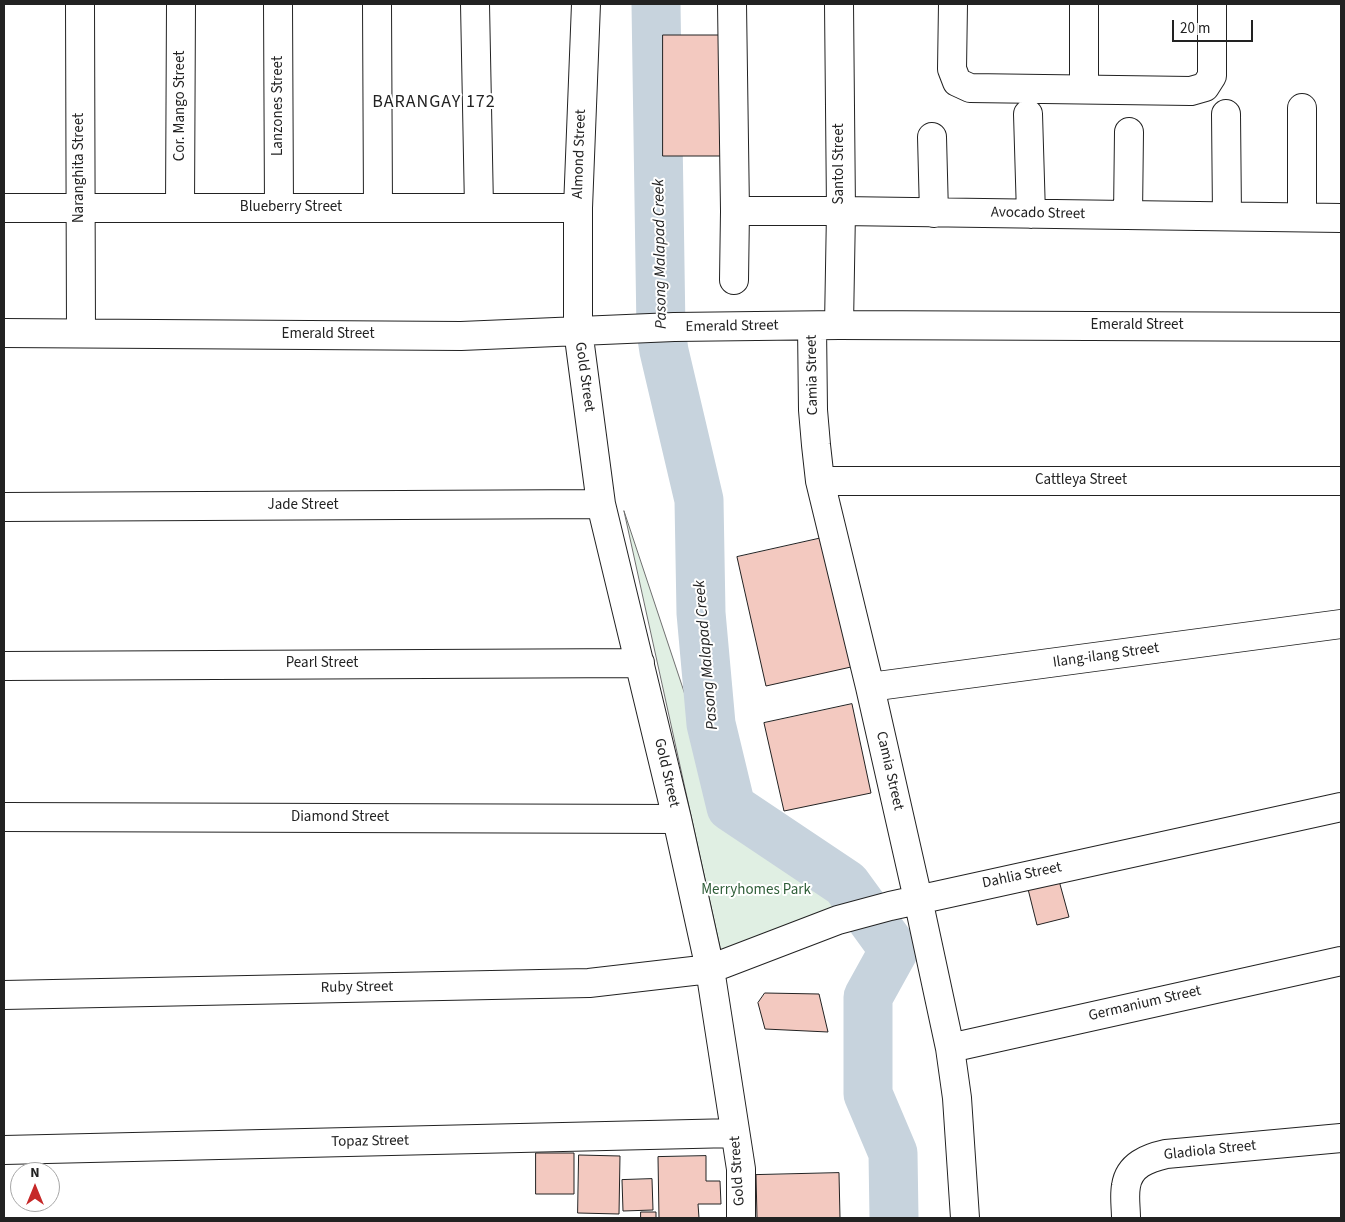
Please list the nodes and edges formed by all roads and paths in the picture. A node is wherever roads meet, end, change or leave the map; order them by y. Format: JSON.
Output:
{"nodes":[{"id":1,"x":80,"y":4,"type":"edge"},
{"id":2,"x":181,"y":4,"type":"edge"},
{"id":3,"x":278,"y":4,"type":"edge"},
{"id":4,"x":377,"y":4,"type":"edge"},
{"id":5,"x":475,"y":4,"type":"edge"},
{"id":6,"x":586,"y":4,"type":"edge"},
{"id":7,"x":732,"y":4,"type":"edge"},
{"id":8,"x":839,"y":4,"type":"edge"},
{"id":9,"x":953,"y":4,"type":"edge"},
{"id":10,"x":1084,"y":4,"type":"edge"},
{"id":11,"x":1212,"y":4,"type":"edge"},
{"id":12,"x":1084,"y":88,"type":"junction"},
{"id":13,"x":1302,"y":108,"type":"dead end"},
{"id":14,"x":1028,"y":114,"type":"dead end"},
{"id":15,"x":1226,"y":114,"type":"dead end"},
{"id":16,"x":1129,"y":132,"type":"dead end"},
{"id":17,"x":932,"y":137,"type":"dead end"},
{"id":18,"x":4,"y":208,"type":"edge"},
{"id":19,"x":80,"y":208,"type":"junction"},
{"id":20,"x":180,"y":208,"type":"junction"},
{"id":21,"x":279,"y":208,"type":"junction"},
{"id":22,"x":378,"y":208,"type":"junction"},
{"id":23,"x":479,"y":208,"type":"junction"},
{"id":24,"x":578,"y":208,"type":"junction"},
{"id":25,"x":735,"y":211,"type":"junction"},
{"id":26,"x":840,"y":211,"type":"junction"},
{"id":27,"x":934,"y":213,"type":"junction"},
{"id":28,"x":1031,"y":214,"type":"junction"},
{"id":29,"x":1128,"y":216,"type":"junction"},
{"id":30,"x":1227,"y":216,"type":"junction"},
{"id":31,"x":1302,"y":217,"type":"junction"},
{"id":32,"x":1341,"y":218,"type":"edge"},
{"id":33,"x":734,"y":280,"type":"dead end"},
{"id":34,"x":578,"y":317,"type":"junction"},
{"id":35,"x":839,"y":325,"type":"junction"},
{"id":36,"x":812,"y":326,"type":"junction"},
{"id":37,"x":1341,"y":327,"type":"edge"},
{"id":38,"x":4,"y":332,"type":"edge"},
{"id":39,"x":80,"y":332,"type":"junction"},
{"id":40,"x":820,"y":481,"type":"junction"},
{"id":41,"x":1341,"y":481,"type":"edge"},
{"id":42,"x":601,"y":504,"type":"junction"},
{"id":43,"x":4,"y":507,"type":"edge"},
{"id":44,"x":1341,"y":624,"type":"edge"},
{"id":45,"x":640,"y":663,"type":"junction"},
{"id":46,"x":4,"y":666,"type":"edge"},
{"id":47,"x":870,"y":687,"type":"junction"},
{"id":48,"x":1341,"y":807,"type":"edge"},
{"id":49,"x":4,"y":817,"type":"edge"},
{"id":50,"x":677,"y":819,"type":"junction"},
{"id":51,"x":918,"y":899,"type":"junction"},
{"id":52,"x":1341,"y":961,"type":"edge"},
{"id":53,"x":710,"y":969,"type":"junction"},
{"id":54,"x":4,"y":995,"type":"edge"},
{"id":55,"x":950,"y":1048,"type":"junction"},
{"id":56,"x":735,"y":1133,"type":"junction"},
{"id":57,"x":1341,"y":1138,"type":"edge"},
{"id":58,"x":4,"y":1150,"type":"edge"},
{"id":59,"x":741,"y":1218,"type":"edge"},
{"id":60,"x":965,"y":1218,"type":"edge"},
{"id":61,"x":1126,"y":1218,"type":"edge"}],
"edges":[{"from":1,"to":19,"type":"street","name":"Naranghita Street"},
{"from":2,"to":20,"type":"street","name":"Cor. Mango Street"},
{"from":3,"to":21,"type":"street","name":"Lanzones Street"},
{"from":4,"to":22,"type":"street"},
{"from":5,"to":23,"type":"street"},
{"from":6,"to":24,"type":"street","name":"Almond Street"},
{"from":7,"to":25,"type":"street"},
{"from":8,"to":26,"type":"street","name":"Santol Street"},
{"from":9,"to":12,"type":"street"},
{"from":10,"to":12,"type":"street"},
{"from":11,"to":12,"type":"street"},
{"from":13,"to":31,"type":"street"},
{"from":14,"to":28,"type":"street"},
{"from":15,"to":30,"type":"street"},
{"from":16,"to":29,"type":"street"},
{"from":17,"to":27,"type":"street"},
{"from":18,"to":19,"type":"street","name":"Blueberry Street"},
{"from":19,"to":20,"type":"street","name":"Blueberry Street"},
{"from":19,"to":39,"type":"street","name":"Naranghita Street"},
{"from":20,"to":21,"type":"street","name":"Blueberry Street"},
{"from":21,"to":22,"type":"street","name":"Blueberry Street"},
{"from":22,"to":23,"type":"street","name":"Blueberry Street"},
{"from":23,"to":24,"type":"street","name":"Blueberry Street"},
{"from":24,"to":34,"type":"street","name":"Almond Street"},
{"from":25,"to":26,"type":"street","name":"Avocado Street"},
{"from":25,"to":33,"type":"street"},
{"from":26,"to":27,"type":"street","name":"Avocado Street"},
{"from":26,"to":35,"type":"street","name":"Santol Street"},
{"from":27,"to":28,"type":"street","name":"Avocado Street"},
{"from":28,"to":29,"type":"street","name":"Avocado Street"},
{"from":29,"to":30,"type":"street","name":"Avocado Street"},
{"from":30,"to":31,"type":"street","name":"Avocado Street"},
{"from":31,"to":32,"type":"street","name":"Avocado Street"},
{"from":34,"to":36,"type":"street","name":"Emerald Street"},
{"from":34,"to":39,"type":"street","name":"Emerald Street"},
{"from":34,"to":42,"type":"street","name":"Gold Street"},
{"from":35,"to":36,"type":"street","name":"Emerald Street"},
{"from":35,"to":37,"type":"street","name":"Emerald Street"},
{"from":36,"to":40,"type":"street","name":"Camia Street"},
{"from":38,"to":39,"type":"street","name":"Emerald Street"},
{"from":40,"to":41,"type":"street","name":"Cattleya Street"},
{"from":40,"to":47,"type":"street","name":"Camia Street"},
{"from":42,"to":43,"type":"street","name":"Jade Street"},
{"from":42,"to":45,"type":"street","name":"Gold Street"},
{"from":44,"to":47,"type":"street","name":"Ilang-ilang Street"},
{"from":45,"to":46,"type":"street","name":"Pearl Street"},
{"from":45,"to":50,"type":"street","name":"Gold Street"},
{"from":47,"to":51,"type":"street","name":"Camia Street"},
{"from":48,"to":51,"type":"street","name":"Dahlia Street"},
{"from":49,"to":50,"type":"street","name":"Diamond Street"},
{"from":50,"to":53,"type":"street","name":"Gold Street"},
{"from":51,"to":53,"type":"street","name":"Dahlia Street"},
{"from":51,"to":55,"type":"street","name":"Camia Street"},
{"from":52,"to":55,"type":"street","name":"Germanium Street"},
{"from":53,"to":54,"type":"street","name":"Ruby Street"},
{"from":53,"to":56,"type":"street","name":"Gold Street"},
{"from":55,"to":60,"type":"street","name":"Camia Street"},
{"from":56,"to":58,"type":"street","name":"Topaz Street"},
{"from":56,"to":59,"type":"street","name":"Gold Street"},
{"from":57,"to":61,"type":"street","name":"Gladiola Street"}]}
